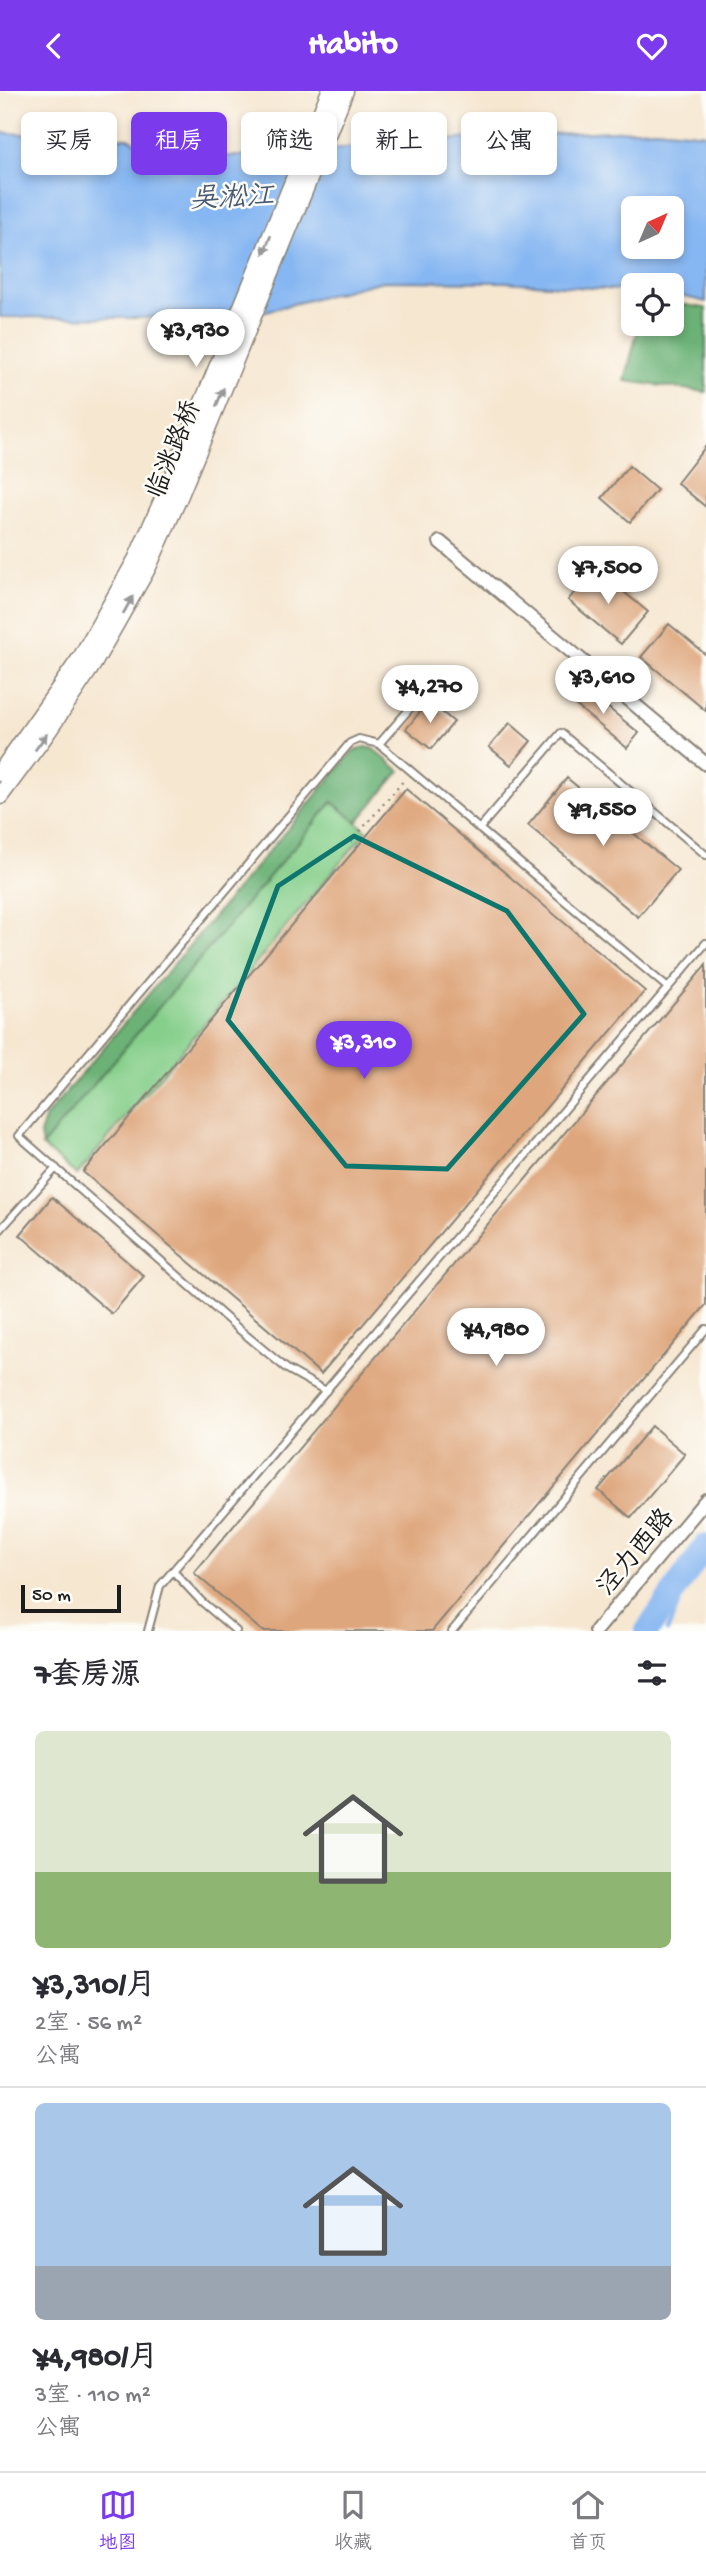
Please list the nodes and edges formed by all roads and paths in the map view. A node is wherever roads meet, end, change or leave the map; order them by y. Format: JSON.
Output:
{"nodes":[{"id":1,"x":330,"y":91,"type":"edge"},
{"id":2,"x":345,"y":91,"type":"edge"},
{"id":3,"x":440,"y":543,"type":"dead end"},
{"id":4,"x":87,"y":660,"type":"junction"},
{"id":5,"x":425,"y":691,"type":"dead end"},
{"id":6,"x":379,"y":744,"type":"junction"},
{"id":7,"x":706,"y":764,"type":"edge"},
{"id":8,"x":411,"y":772,"type":"junction"},
{"id":9,"x":0,"y":773,"type":"edge"},
{"id":10,"x":0,"y":796,"type":"edge"},
{"id":11,"x":479,"y":829,"type":"junction"},
{"id":12,"x":351,"y":842,"type":"dead end"},
{"id":13,"x":706,"y":855,"type":"edge"},
{"id":14,"x":706,"y":943,"type":"edge"},
{"id":15,"x":668,"y":988,"type":"junction"},
{"id":16,"x":56,"y":1168,"type":"junction"},
{"id":17,"x":0,"y":1230,"type":"edge"},
{"id":18,"x":706,"y":1329,"type":"edge"},
{"id":19,"x":326,"y":1391,"type":"junction"},
{"id":20,"x":706,"y":1500,"type":"edge"},
{"id":21,"x":173,"y":1571,"type":"junction"},
{"id":22,"x":148,"y":1631,"type":"edge"},
{"id":23,"x":236,"y":1631,"type":"edge"},
{"id":24,"x":452,"y":1631,"type":"edge"},
{"id":25,"x":596,"y":1631,"type":"edge"}],
"edges":[{"from":1,"to":4,"type":"main road","name":"临洮路桥","one_way":true},
{"from":4,"to":2,"type":"main road","name":"临洮路桥","one_way":true},
{"from":3,"to":7,"type":"street"},
{"from":4,"to":9,"type":"main road"},
{"from":10,"to":4,"type":"main road","one_way":true},
{"from":5,"to":6,"type":"lane"},
{"from":6,"to":8,"type":"lane"},
{"from":6,"to":16,"type":"lane"},
{"from":8,"to":11,"type":"lane"},
{"from":8,"to":12,"type":"path"},
{"from":11,"to":13,"type":"lane"},
{"from":11,"to":15,"type":"lane"},
{"from":14,"to":15,"type":"lane"},
{"from":15,"to":19,"type":"lane"},
{"from":16,"to":17,"type":"lane"},
{"from":16,"to":19,"type":"lane"},
{"from":18,"to":24,"type":"lane"},
{"from":19,"to":21,"type":"lane"},
{"from":20,"to":25,"type":"street","name":"泾力西路"},
{"from":21,"to":22,"type":"lane"},
{"from":21,"to":23,"type":"lane"}]}
